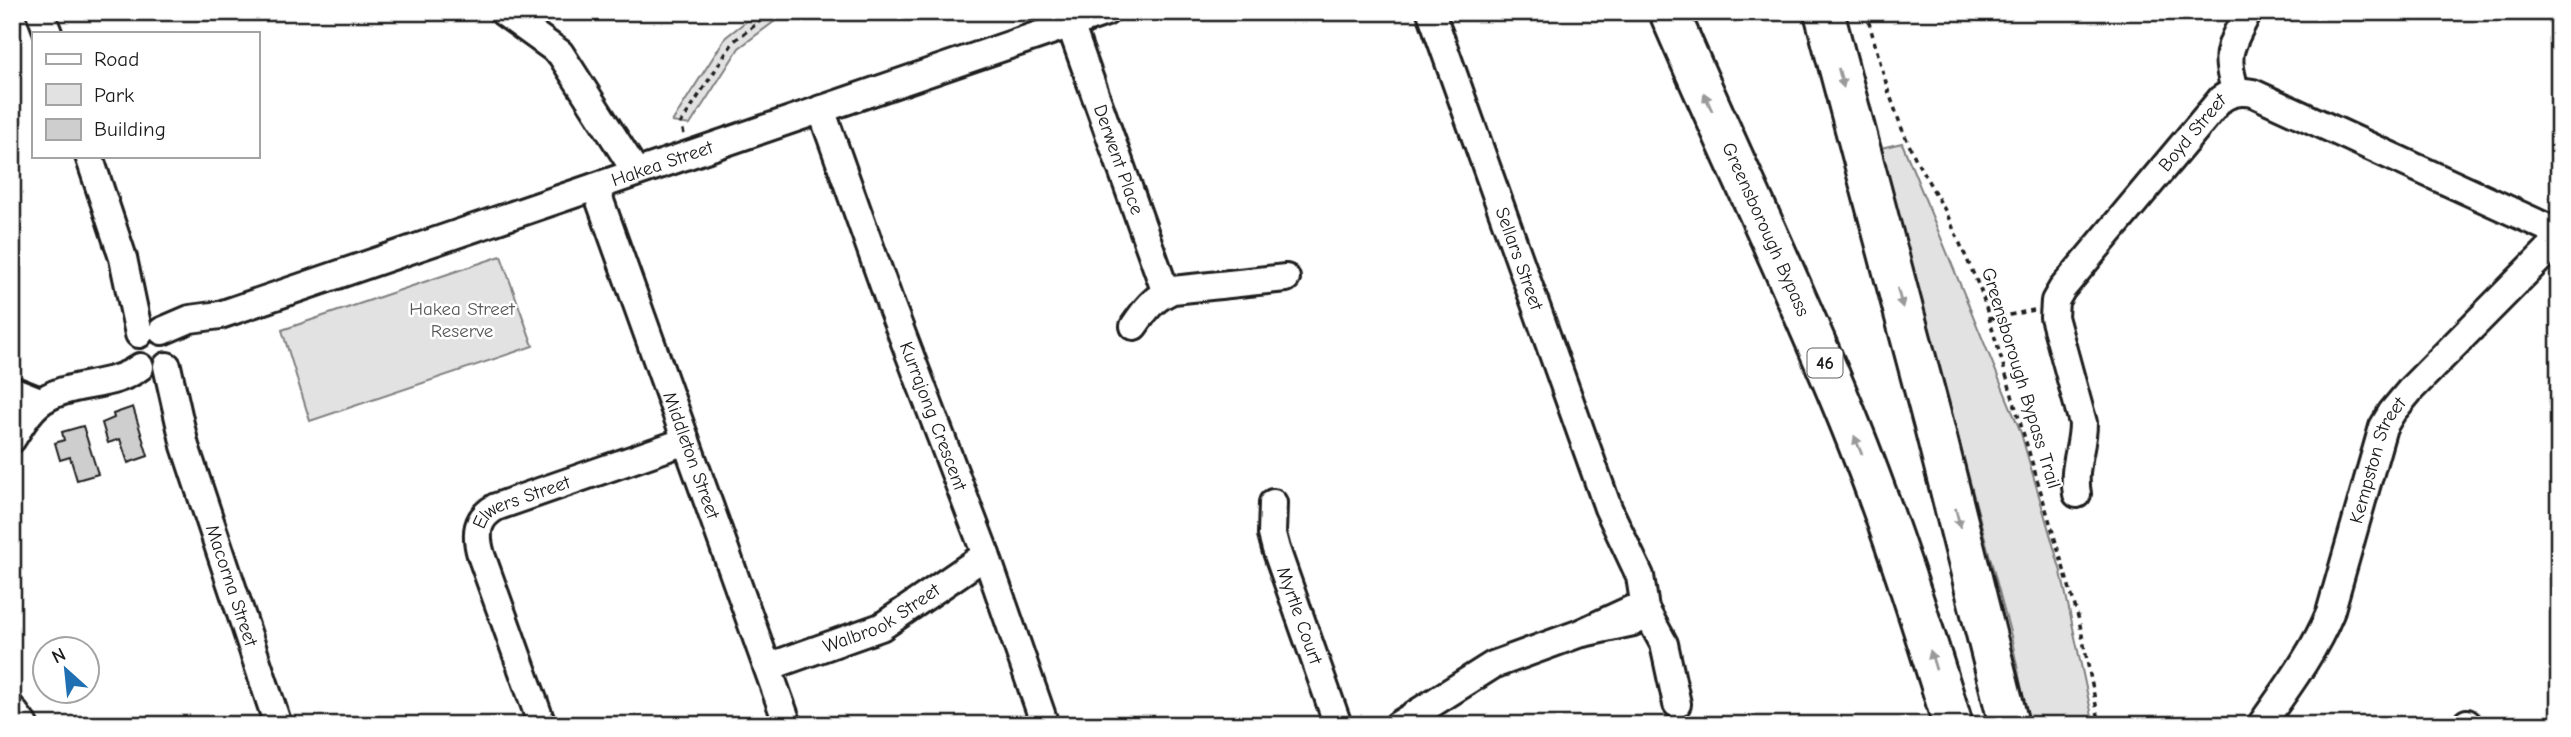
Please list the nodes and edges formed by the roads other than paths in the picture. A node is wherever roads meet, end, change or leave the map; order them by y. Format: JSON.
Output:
{"nodes":[{"id":1,"x":40,"y":12,"type":"edge"},
{"id":2,"x":503,"y":12,"type":"edge"},
{"id":3,"x":1106,"y":12,"type":"edge"},
{"id":4,"x":1430,"y":12,"type":"edge"},
{"id":5,"x":1670,"y":12,"type":"edge"},
{"id":6,"x":1824,"y":12,"type":"edge"},
{"id":7,"x":2248,"y":12,"type":"edge"},
{"id":8,"x":1070,"y":24,"type":"junction"},
{"id":9,"x":48,"y":32,"type":"edge"},
{"id":10,"x":2236,"y":92,"type":"junction"},
{"id":11,"x":821,"y":109,"type":"junction"},
{"id":12,"x":90,"y":158,"type":"edge"},
{"id":13,"x":636,"y":172,"type":"junction"},
{"id":14,"x":595,"y":187,"type":"junction"},
{"id":15,"x":2559,"y":237,"type":"edge"},
{"id":16,"x":1286,"y":278,"type":"dead end"},
{"id":17,"x":1166,"y":293,"type":"junction"},
{"id":18,"x":1135,"y":326,"type":"dead end"},
{"id":19,"x":152,"y":349,"type":"junction"},
{"id":20,"x":12,"y":390,"type":"edge"},
{"id":21,"x":40,"y":401,"type":"junction"},
{"id":22,"x":12,"y":439,"type":"edge"},
{"id":23,"x":686,"y":441,"type":"junction"},
{"id":24,"x":2077,"y":494,"type":"dead end"},
{"id":25,"x":1273,"y":503,"type":"dead end"},
{"id":26,"x":986,"y":555,"type":"junction"},
{"id":27,"x":1636,"y":614,"type":"junction"},
{"id":28,"x":768,"y":667,"type":"junction"},
{"id":29,"x":12,"y":709,"type":"edge"},
{"id":30,"x":1680,"y":715,"type":"edge"},
{"id":31,"x":24,"y":725,"type":"edge"},
{"id":32,"x":278,"y":725,"type":"edge"},
{"id":33,"x":542,"y":725,"type":"edge"},
{"id":34,"x":788,"y":725,"type":"edge"},
{"id":35,"x":1045,"y":725,"type":"edge"},
{"id":36,"x":1338,"y":725,"type":"edge"},
{"id":37,"x":1398,"y":725,"type":"edge"},
{"id":38,"x":1953,"y":725,"type":"edge"},
{"id":39,"x":2009,"y":725,"type":"edge"},
{"id":40,"x":2261,"y":725,"type":"edge"}],
"edges":[{"from":1,"to":9,"type":"street"},
{"from":2,"to":13,"type":"street"},
{"from":3,"to":8,"type":"street","name":"Hakea Street"},
{"from":4,"to":27,"type":"street","name":"Sellars Street"},
{"from":38,"to":5,"type":"highway","name":"Greensborough Bypass","number":"46","one_way":true},
{"from":6,"to":39,"type":"highway","one_way":true},
{"from":7,"to":10,"type":"street"},
{"from":8,"to":11,"type":"street","name":"Hakea Street"},
{"from":8,"to":17,"type":"street","name":"Derwent Place"},
{"from":10,"to":15,"type":"street","name":"Boyd Street"},
{"from":10,"to":24,"type":"street","name":"Boyd Street"},
{"from":11,"to":13,"type":"street","name":"Hakea Street"},
{"from":11,"to":26,"type":"street","name":"Kurrajong Crescent"},
{"from":12,"to":19,"type":"street","name":"Macorna Street"},
{"from":13,"to":14,"type":"street","name":"Hakea Street"},
{"from":14,"to":19,"type":"street","name":"Hakea Street"},
{"from":14,"to":23,"type":"street","name":"Middleton Street"},
{"from":15,"to":40,"type":"street","name":"Kempston Street"},
{"from":16,"to":17,"type":"street"},
{"from":17,"to":18,"type":"street"},
{"from":19,"to":21,"type":"street","name":"Hakea Street"},
{"from":19,"to":32,"type":"street","name":"Macorna Street"},
{"from":20,"to":21,"type":"street"},
{"from":21,"to":22,"type":"street"},
{"from":23,"to":28,"type":"street","name":"Middleton Street"},
{"from":23,"to":33,"type":"street","name":"Elwers Street"},
{"from":25,"to":36,"type":"street","name":"Myrtle Court"},
{"from":26,"to":28,"type":"street","name":"Walbrook Street"},
{"from":26,"to":35,"type":"street","name":"Kurrajong Crescent"},
{"from":27,"to":30,"type":"street","name":"Sellars Street"},
{"from":27,"to":37,"type":"street"},
{"from":28,"to":34,"type":"street","name":"Middleton Street"},
{"from":29,"to":31,"type":"street"}]}
